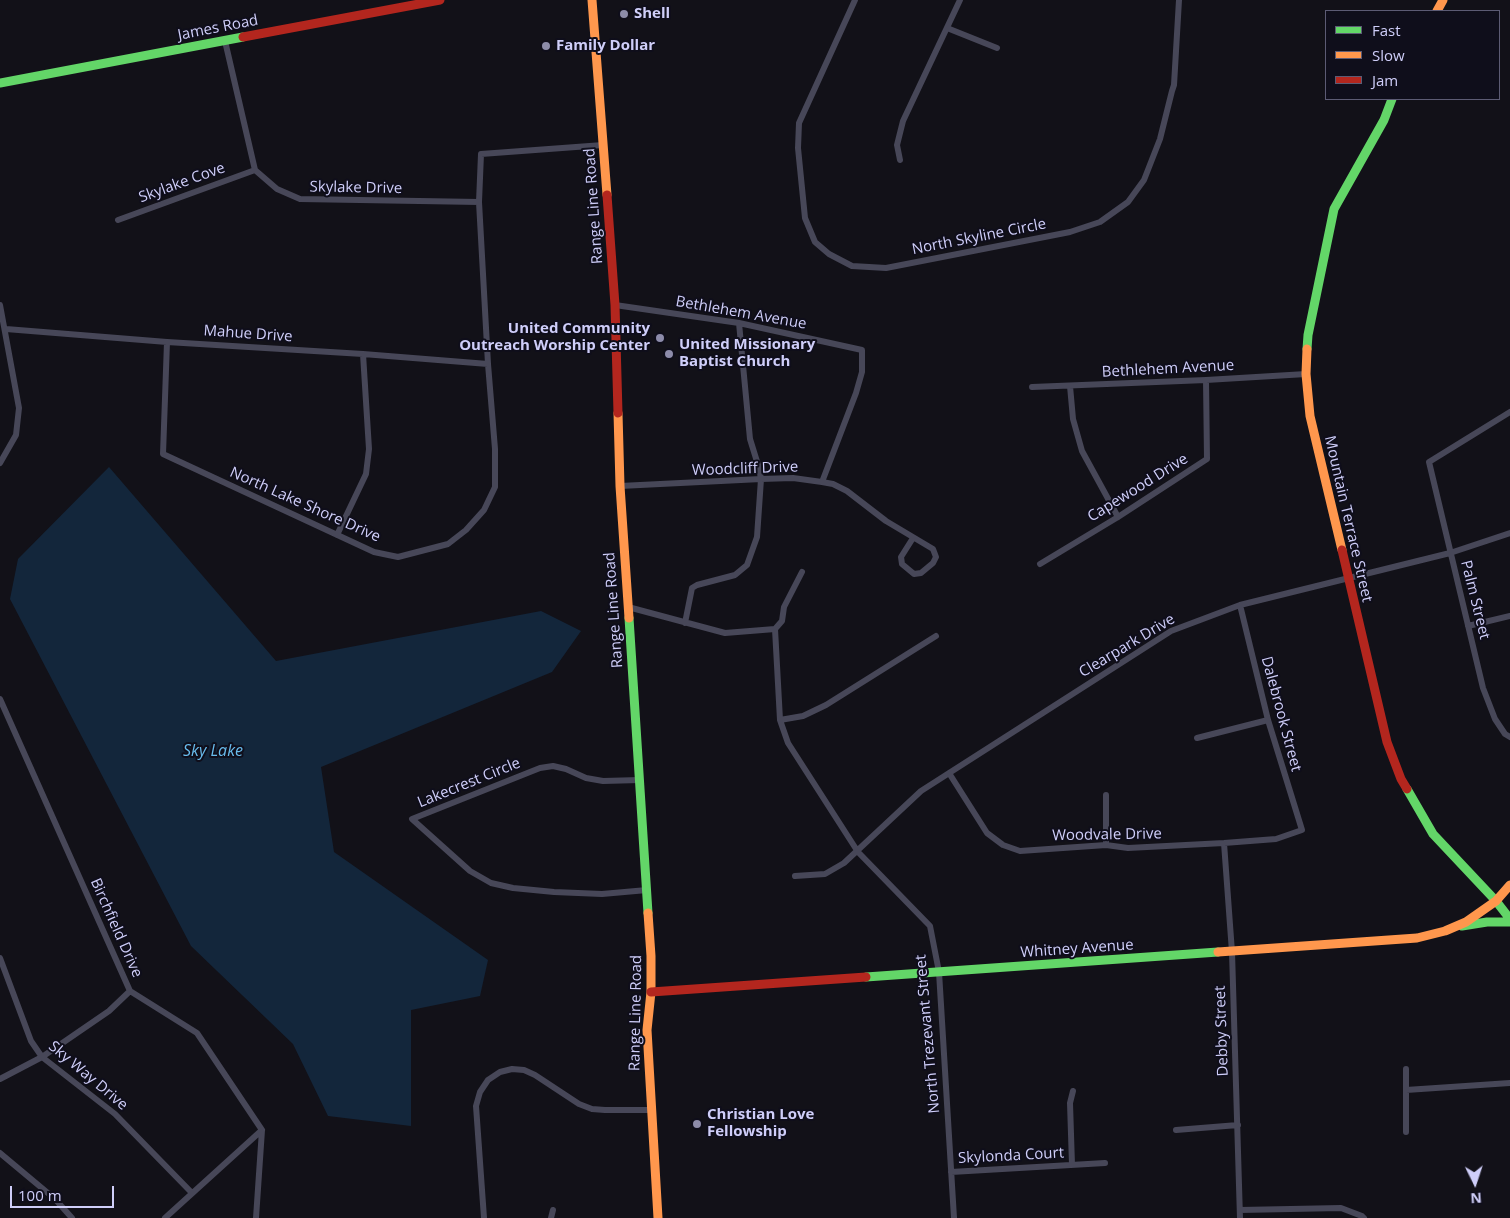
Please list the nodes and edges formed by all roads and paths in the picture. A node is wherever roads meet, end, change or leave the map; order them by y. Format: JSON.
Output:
{"nodes":[{"id":1,"x":440,"y":0,"type":"edge"},
{"id":2,"x":592,"y":0,"type":"edge"},
{"id":3,"x":855,"y":0,"type":"edge"},
{"id":4,"x":960,"y":0,"type":"edge"},
{"id":5,"x":1179,"y":0,"type":"edge"},
{"id":6,"x":947,"y":28,"type":"junction"},
{"id":7,"x":225,"y":41,"type":"junction"},
{"id":8,"x":997,"y":48,"type":"dead end"},
{"id":9,"x":0,"y":84,"type":"edge"},
{"id":10,"x":1392,"y":100,"type":"edge"},
{"id":11,"x":603,"y":146,"type":"junction"},
{"id":12,"x":900,"y":160,"type":"dead end"},
{"id":13,"x":255,"y":170,"type":"junction"},
{"id":14,"x":479,"y":202,"type":"junction"},
{"id":15,"x":118,"y":220,"type":"dead end"},
{"id":16,"x":615,"y":304,"type":"junction"},
{"id":17,"x":0,"y":305,"type":"edge"},
{"id":18,"x":739,"y":323,"type":"junction"},
{"id":19,"x":6,"y":329,"type":"junction"},
{"id":20,"x":166,"y":342,"type":"junction"},
{"id":21,"x":363,"y":354,"type":"junction"},
{"id":22,"x":488,"y":364,"type":"junction"},
{"id":23,"x":1306,"y":374,"type":"junction"},
{"id":24,"x":1206,"y":380,"type":"junction"},
{"id":25,"x":1070,"y":386,"type":"junction"},
{"id":26,"x":1032,"y":387,"type":"dead end"},
{"id":27,"x":1510,"y":412,"type":"edge"},
{"id":28,"x":0,"y":463,"type":"edge"},
{"id":29,"x":761,"y":479,"type":"junction"},
{"id":30,"x":822,"y":482,"type":"junction"},
{"id":31,"x":620,"y":486,"type":"junction"},
{"id":32,"x":1118,"y":517,"type":"junction"},
{"id":33,"x":1510,"y":533,"type":"edge"},
{"id":34,"x":337,"y":535,"type":"junction"},
{"id":35,"x":914,"y":538,"type":"junction"},
{"id":36,"x":1450,"y":553,"type":"junction"},
{"id":37,"x":1040,"y":564,"type":"dead end"},
{"id":38,"x":802,"y":572,"type":"dead end"},
{"id":39,"x":1348,"y":578,"type":"junction"},
{"id":40,"x":1240,"y":605,"type":"junction"},
{"id":41,"x":628,"y":607,"type":"junction"},
{"id":42,"x":1510,"y":616,"type":"edge"},
{"id":43,"x":685,"y":623,"type":"junction"},
{"id":44,"x":1468,"y":626,"type":"junction"},
{"id":45,"x":775,"y":629,"type":"junction"},
{"id":46,"x":936,"y":636,"type":"dead end"},
{"id":47,"x":0,"y":699,"type":"edge"},
{"id":48,"x":780,"y":720,"type":"junction"},
{"id":49,"x":1268,"y":720,"type":"junction"},
{"id":50,"x":1510,"y":737,"type":"edge"},
{"id":51,"x":1197,"y":738,"type":"dead end"},
{"id":52,"x":949,"y":773,"type":"junction"},
{"id":53,"x":640,"y":780,"type":"junction"},
{"id":54,"x":1106,"y":795,"type":"dead end"},
{"id":55,"x":1302,"y":830,"type":"joint"},
{"id":56,"x":1224,"y":843,"type":"junction"},
{"id":57,"x":1106,"y":845,"type":"junction"},
{"id":58,"x":858,"y":852,"type":"junction"},
{"id":59,"x":795,"y":876,"type":"dead end"},
{"id":60,"x":1510,"y":886,"type":"edge"},
{"id":61,"x":647,"y":890,"type":"junction"},
{"id":62,"x":1496,"y":900,"type":"junction"},
{"id":63,"x":1510,"y":920,"type":"edge"},
{"id":64,"x":1452,"y":928,"type":"junction"},
{"id":65,"x":1232,"y":952,"type":"junction"},
{"id":66,"x":0,"y":958,"type":"edge"},
{"id":67,"x":1,"y":966,"type":"edge"},
{"id":68,"x":939,"y":972,"type":"junction"},
{"id":69,"x":130,"y":991,"type":"junction"},
{"id":70,"x":651,"y":992,"type":"junction"},
{"id":71,"x":42,"y":1057,"type":"junction"},
{"id":72,"x":1406,"y":1069,"type":"dead end"},
{"id":73,"x":0,"y":1079,"type":"edge"},
{"id":74,"x":1510,"y":1084,"type":"edge"},
{"id":75,"x":1073,"y":1090,"type":"dead end"},
{"id":76,"x":1406,"y":1090,"type":"junction"},
{"id":77,"x":651,"y":1110,"type":"junction"},
{"id":78,"x":1238,"y":1125,"type":"junction"},
{"id":79,"x":262,"y":1130,"type":"junction"},
{"id":80,"x":1176,"y":1130,"type":"dead end"},
{"id":81,"x":1406,"y":1132,"type":"dead end"},
{"id":82,"x":0,"y":1153,"type":"edge"},
{"id":83,"x":1105,"y":1163,"type":"dead end"},
{"id":84,"x":1072,"y":1165,"type":"junction"},
{"id":85,"x":951,"y":1172,"type":"junction"},
{"id":86,"x":192,"y":1193,"type":"junction"},
{"id":87,"x":554,"y":1210,"type":"dead end"},
{"id":88,"x":1240,"y":1210,"type":"junction"},
{"id":89,"x":72,"y":1218,"type":"edge"},
{"id":90,"x":166,"y":1218,"type":"edge"},
{"id":91,"x":256,"y":1218,"type":"edge"},
{"id":92,"x":484,"y":1218,"type":"edge"},
{"id":93,"x":551,"y":1218,"type":"edge"},
{"id":94,"x":658,"y":1218,"type":"edge"},
{"id":95,"x":954,"y":1218,"type":"edge"},
{"id":96,"x":1240,"y":1218,"type":"edge"},
{"id":97,"x":1364,"y":1218,"type":"edge"}],
"edges":[{"from":1,"to":7,"type":"main road","name":"James Road"},
{"from":2,"to":11,"type":"main road","name":"Range Line Road"},
{"from":3,"to":5,"type":"street","name":"North Skyline Circle"},
{"from":4,"to":6,"type":"street"},
{"from":6,"to":8,"type":"street"},
{"from":6,"to":12,"type":"street"},
{"from":7,"to":9,"type":"main road","name":"James Road"},
{"from":7,"to":13,"type":"street"},
{"from":10,"to":23,"type":"main road","name":"Mountain Terrace Street"},
{"from":11,"to":14,"type":"street","name":"North Lake Shore Drive"},
{"from":11,"to":16,"type":"main road","name":"Range Line Road"},
{"from":13,"to":14,"type":"street","name":"Skylake Drive"},
{"from":13,"to":15,"type":"street","name":"Skylake Cove"},
{"from":14,"to":22,"type":"street","name":"North Lake Shore Drive"},
{"from":16,"to":18,"type":"street","name":"Bethlehem Avenue"},
{"from":16,"to":31,"type":"main road","name":"Range Line Road"},
{"from":17,"to":19,"type":"street"},
{"from":18,"to":29,"type":"street"},
{"from":18,"to":30,"type":"street","name":"Bethlehem Avenue"},
{"from":19,"to":20,"type":"street","name":"Mahue Drive"},
{"from":19,"to":28,"type":"street"},
{"from":20,"to":21,"type":"street","name":"Mahue Drive"},
{"from":20,"to":34,"type":"street","name":"North Lake Shore Drive"},
{"from":21,"to":22,"type":"street","name":"Mahue Drive"},
{"from":21,"to":34,"type":"street"},
{"from":22,"to":34,"type":"street","name":"North Lake Shore Drive"},
{"from":23,"to":24,"type":"street","name":"Bethlehem Avenue"},
{"from":23,"to":39,"type":"main road","name":"Mountain Terrace Street"},
{"from":24,"to":25,"type":"street","name":"Bethlehem Avenue"},
{"from":24,"to":32,"type":"street","name":"Capewood Drive"},
{"from":25,"to":26,"type":"street","name":"Bethlehem Avenue"},
{"from":25,"to":32,"type":"street"},
{"from":27,"to":36,"type":"street","name":"Palm Street"},
{"from":29,"to":30,"type":"street","name":"Woodcliff Drive"},
{"from":29,"to":31,"type":"street","name":"Woodcliff Drive"},
{"from":29,"to":43,"type":"street"},
{"from":30,"to":35,"type":"street","name":"Woodcliff Drive"},
{"from":31,"to":41,"type":"main road","name":"Range Line Road"},
{"from":32,"to":37,"type":"street","name":"Capewood Drive"},
{"from":33,"to":36,"type":"street","name":"Clearpark Drive"},
{"from":35,"to":35,"type":"street","name":"Woodcliff Drive"},
{"from":36,"to":39,"type":"street","name":"Clearpark Drive"},
{"from":36,"to":44,"type":"street","name":"Palm Street"},
{"from":38,"to":45,"type":"street"},
{"from":39,"to":40,"type":"street","name":"Clearpark Drive"},
{"from":39,"to":62,"type":"main road","name":"Mountain Terrace Street"},
{"from":40,"to":49,"type":"street","name":"Dalebrook Street"},
{"from":40,"to":52,"type":"street","name":"Clearpark Drive"},
{"from":41,"to":43,"type":"street"},
{"from":41,"to":53,"type":"main road","name":"Range Line Road"},
{"from":42,"to":44,"type":"street"},
{"from":43,"to":45,"type":"street"},
{"from":44,"to":50,"type":"street","name":"Palm Street"},
{"from":45,"to":48,"type":"street","name":"North Trezevant Street"},
{"from":46,"to":48,"type":"street"},
{"from":47,"to":69,"type":"street","name":"Birchfield Drive"},
{"from":48,"to":58,"type":"street","name":"North Trezevant Street"},
{"from":49,"to":51,"type":"street"},
{"from":49,"to":55,"type":"street","name":"Dalebrook Street"},
{"from":52,"to":57,"type":"street","name":"Woodvale Drive"},
{"from":52,"to":58,"type":"street","name":"Clearpark Drive"},
{"from":53,"to":61,"type":"main road","name":"Range Line Road"},
{"from":53,"to":61,"type":"street","name":"Lakecrest Circle"},
{"from":54,"to":57,"type":"street"},
{"from":55,"to":56,"type":"street","name":"Woodvale Drive"},
{"from":56,"to":57,"type":"street","name":"Woodvale Drive"},
{"from":56,"to":65,"type":"street","name":"Debby Street"},
{"from":58,"to":59,"type":"street","name":"Clearpark Drive"},
{"from":58,"to":68,"type":"street","name":"North Trezevant Street"},
{"from":60,"to":62,"type":"main road","name":"Whitney Avenue"},
{"from":61,"to":70,"type":"main road","name":"Range Line Road"},
{"from":62,"to":63,"type":"main road","name":"Mountain Terrace Street"},
{"from":62,"to":64,"type":"main road","name":"Whitney Avenue"},
{"from":63,"to":64,"type":"main road"},
{"from":64,"to":65,"type":"main road","name":"Whitney Avenue"},
{"from":65,"to":68,"type":"main road","name":"Whitney Avenue"},
{"from":65,"to":78,"type":"street","name":"Debby Street"},
{"from":66,"to":67,"type":"street","name":"Sky Way Drive"},
{"from":67,"to":71,"type":"street","name":"Sky Way Drive"},
{"from":68,"to":70,"type":"main road","name":"Whitney Avenue"},
{"from":68,"to":85,"type":"street","name":"North Trezevant Street"},
{"from":69,"to":71,"type":"street"},
{"from":69,"to":79,"type":"street","name":"Birchfield Drive"},
{"from":70,"to":77,"type":"main road","name":"Range Line Road"},
{"from":71,"to":73,"type":"street"},
{"from":71,"to":86,"type":"street","name":"Sky Way Drive"},
{"from":72,"to":76,"type":"street"},
{"from":74,"to":76,"type":"street"},
{"from":75,"to":84,"type":"street"},
{"from":76,"to":81,"type":"street"},
{"from":77,"to":92,"type":"street"},
{"from":77,"to":94,"type":"main road","name":"Range Line Road"},
{"from":78,"to":80,"type":"street"},
{"from":78,"to":88,"type":"street","name":"Debby Street"},
{"from":79,"to":86,"type":"street"},
{"from":79,"to":91,"type":"street"},
{"from":82,"to":89,"type":"street"},
{"from":83,"to":84,"type":"street","name":"Skylonda Court"},
{"from":84,"to":85,"type":"street","name":"Skylonda Court"},
{"from":85,"to":95,"type":"street","name":"North Trezevant Street"},
{"from":86,"to":90,"type":"street"},
{"from":87,"to":93,"type":"street"},
{"from":88,"to":96,"type":"street","name":"Debby Street"},
{"from":88,"to":97,"type":"street"}]}
